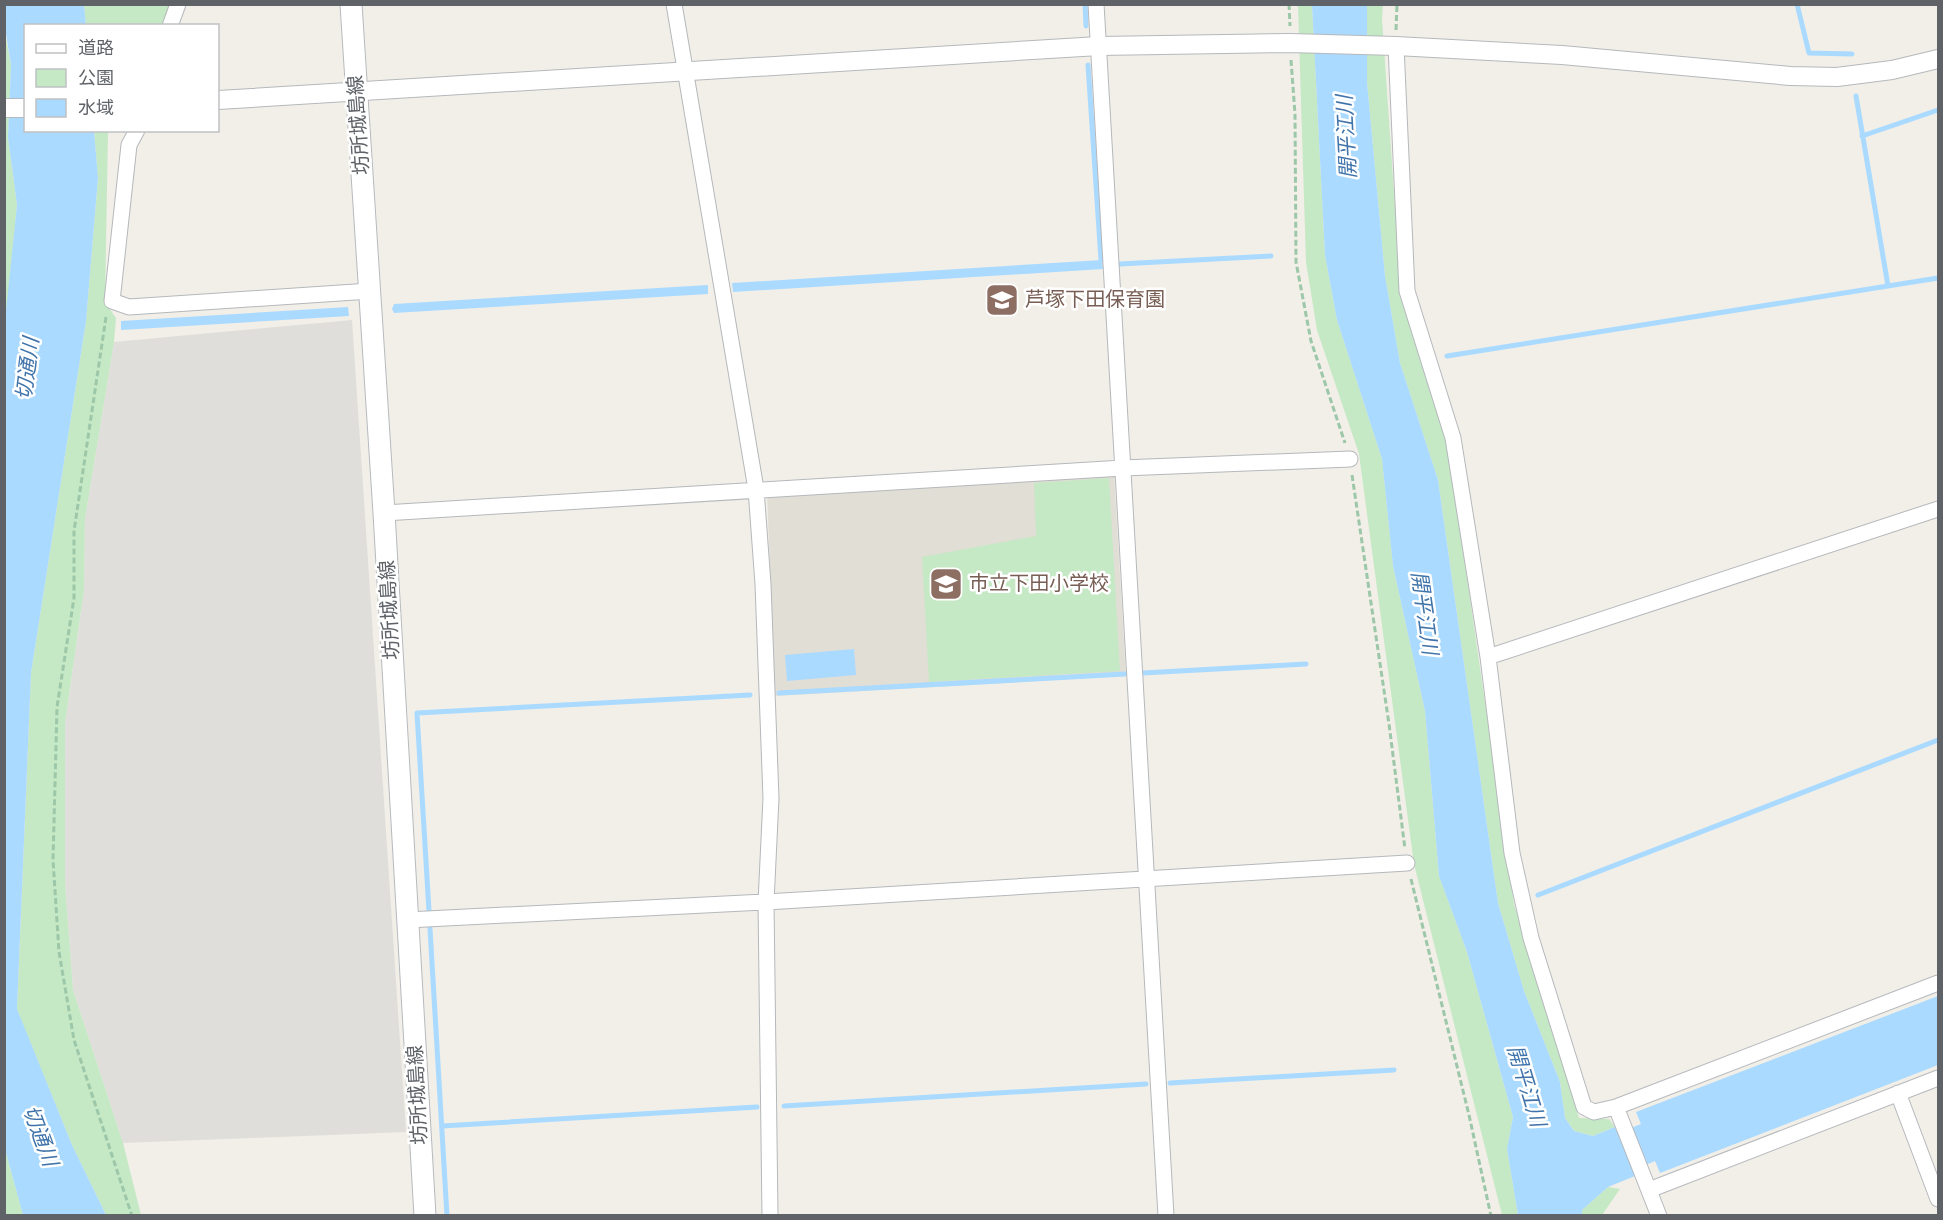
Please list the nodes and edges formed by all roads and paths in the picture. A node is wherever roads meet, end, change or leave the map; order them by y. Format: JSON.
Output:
{"nodes":[{"id":1,"x":178,"y":4,"type":"edge"},
{"id":2,"x":351,"y":4,"type":"edge"},
{"id":3,"x":674,"y":4,"type":"edge"},
{"id":4,"x":1096,"y":4,"type":"edge"},
{"id":5,"x":1397,"y":4,"type":"edge"},
{"id":6,"x":171,"y":24,"type":"edge"},
{"id":7,"x":1294,"y":44,"type":"junction"},
{"id":8,"x":1099,"y":46,"type":"junction"},
{"id":9,"x":1391,"y":46,"type":"junction"},
{"id":10,"x":1938,"y":59,"type":"edge"},
{"id":11,"x":685,"y":71,"type":"junction"},
{"id":12,"x":357,"y":93,"type":"junction"},
{"id":13,"x":219,"y":100,"type":"edge"},
{"id":14,"x":4,"y":108,"type":"edge"},
{"id":15,"x":24,"y":108,"type":"edge"},
{"id":16,"x":136,"y":132,"type":"edge"},
{"id":17,"x":370,"y":291,"type":"junction"},
{"id":18,"x":112,"y":301,"type":"junction"},
{"id":19,"x":1350,"y":459,"type":"junction"},
{"id":20,"x":1123,"y":468,"type":"junction"},
{"id":21,"x":756,"y":489,"type":"junction"},
{"id":22,"x":1938,"y":509,"type":"edge"},
{"id":23,"x":384,"y":513,"type":"junction"},
{"id":24,"x":1488,"y":657,"type":"junction"},
{"id":25,"x":1407,"y":862,"type":"junction"},
{"id":26,"x":1145,"y":879,"type":"junction"},
{"id":27,"x":766,"y":902,"type":"junction"},
{"id":28,"x":407,"y":920,"type":"junction"},
{"id":29,"x":1938,"y":983,"type":"edge"},
{"id":30,"x":1938,"y":1078,"type":"edge"},
{"id":31,"x":1898,"y":1094,"type":"junction"},
{"id":32,"x":1618,"y":1111,"type":"junction"},
{"id":33,"x":1647,"y":1185,"type":"junction"},
{"id":34,"x":1938,"y":1199,"type":"edge"},
{"id":35,"x":132,"y":1215,"type":"edge"},
{"id":36,"x":425,"y":1215,"type":"edge"},
{"id":37,"x":770,"y":1215,"type":"edge"},
{"id":38,"x":1166,"y":1215,"type":"edge"},
{"id":39,"x":1491,"y":1215,"type":"edge"},
{"id":40,"x":1659,"y":1215,"type":"edge"}],
"edges":[{"from":1,"to":6,"type":"street"},
{"from":2,"to":12,"type":"main road","name":"坊所城島線"},
{"from":3,"to":11,"type":"street"},
{"from":4,"to":8,"type":"street"},
{"from":5,"to":9,"type":"path"},
{"from":7,"to":8,"type":"street"},
{"from":7,"to":9,"type":"street"},
{"from":7,"to":19,"type":"path"},
{"from":8,"to":11,"type":"street"},
{"from":8,"to":20,"type":"street"},
{"from":9,"to":10,"type":"street"},
{"from":9,"to":24,"type":"street"},
{"from":11,"to":12,"type":"street"},
{"from":11,"to":21,"type":"street"},
{"from":12,"to":13,"type":"street"},
{"from":12,"to":17,"type":"main road","name":"坊所城島線"},
{"from":14,"to":15,"type":"street"},
{"from":16,"to":18,"type":"street"},
{"from":17,"to":18,"type":"street"},
{"from":17,"to":23,"type":"main road","name":"坊所城島線"},
{"from":18,"to":35,"type":"path"},
{"from":19,"to":20,"type":"street"},
{"from":19,"to":25,"type":"path"},
{"from":20,"to":21,"type":"street"},
{"from":20,"to":26,"type":"street"},
{"from":21,"to":23,"type":"street"},
{"from":21,"to":27,"type":"street"},
{"from":22,"to":24,"type":"street"},
{"from":23,"to":28,"type":"main road","name":"坊所城島線"},
{"from":24,"to":32,"type":"street"},
{"from":25,"to":26,"type":"street"},
{"from":25,"to":39,"type":"path"},
{"from":26,"to":27,"type":"street"},
{"from":26,"to":38,"type":"street"},
{"from":27,"to":28,"type":"street"},
{"from":27,"to":37,"type":"street"},
{"from":28,"to":36,"type":"main road","name":"坊所城島線"},
{"from":29,"to":32,"type":"street"},
{"from":30,"to":31,"type":"street"},
{"from":31,"to":33,"type":"street"},
{"from":31,"to":34,"type":"street"},
{"from":32,"to":33,"type":"street"},
{"from":33,"to":40,"type":"street"}]}
